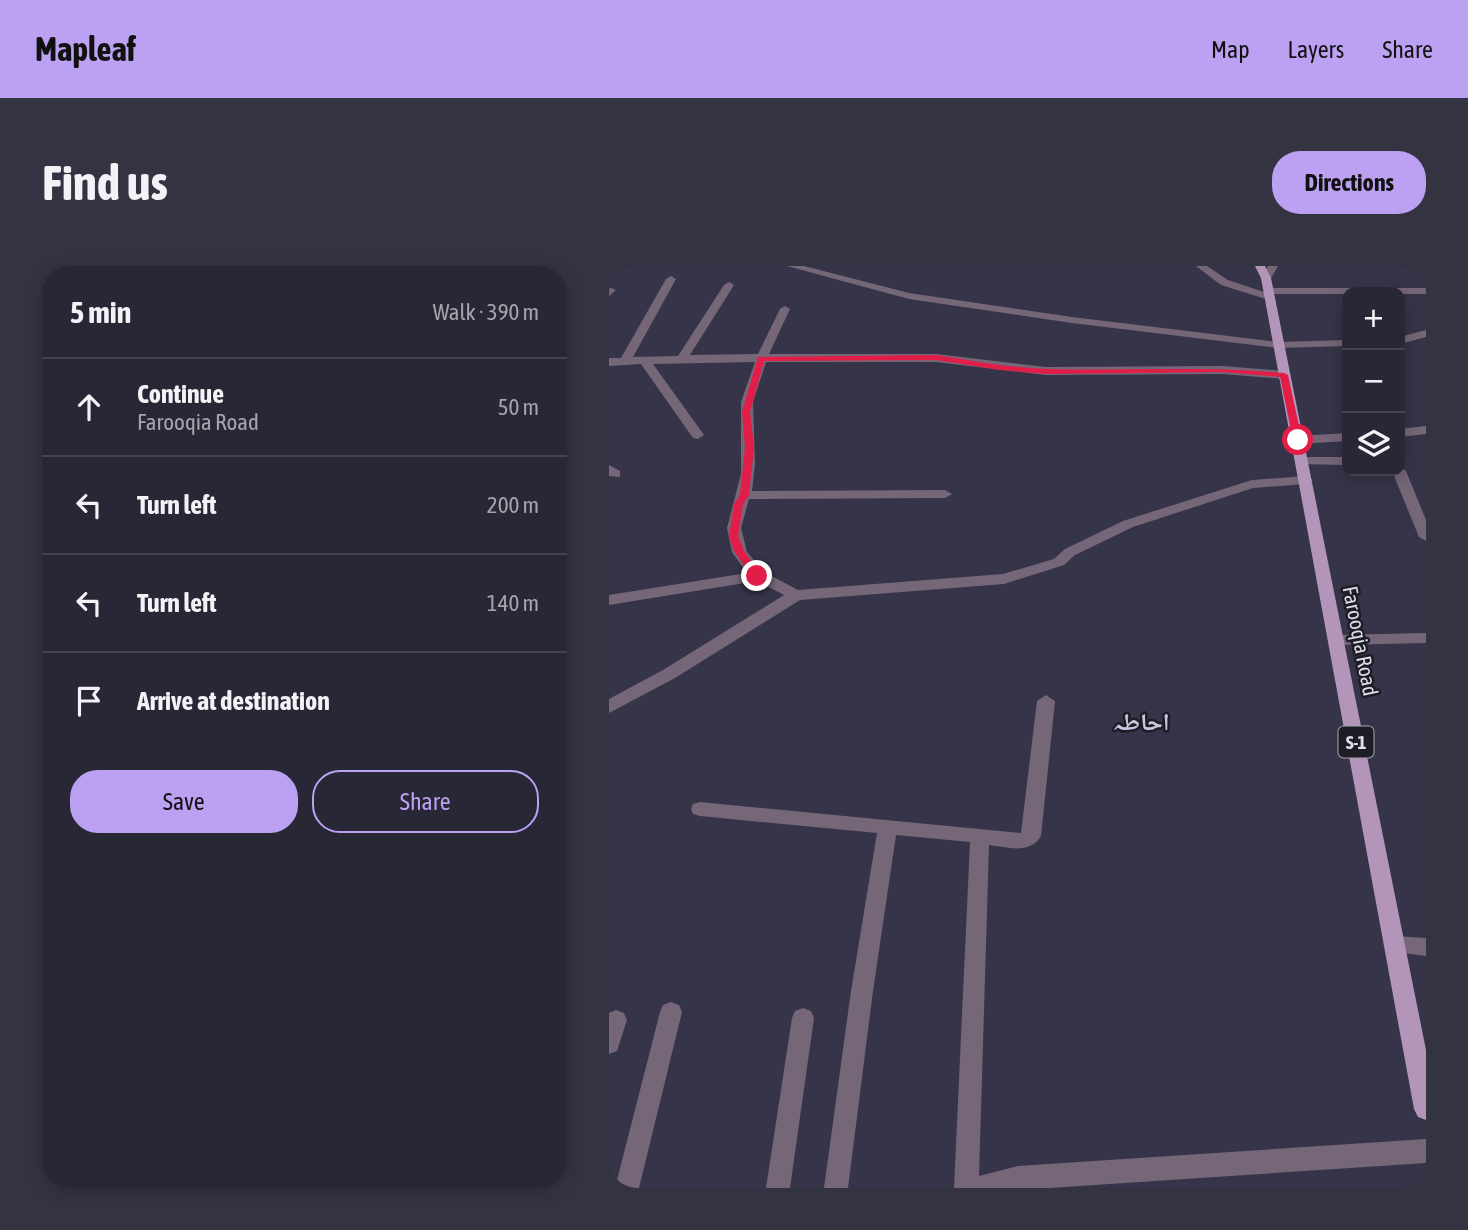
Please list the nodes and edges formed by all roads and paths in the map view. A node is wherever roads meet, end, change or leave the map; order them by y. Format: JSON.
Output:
{"nodes":[{"id":1,"x":792,"y":266,"type":"edge"},
{"id":2,"x":1201,"y":266,"type":"edge"},
{"id":3,"x":1260,"y":266,"type":"edge"},
{"id":4,"x":1273,"y":266,"type":"edge"},
{"id":5,"x":1266,"y":278,"type":"junction"},
{"id":6,"x":671,"y":279,"type":"dead end"},
{"id":7,"x":729,"y":285,"type":"dead end"},
{"id":8,"x":1426,"y":291,"type":"edge"},
{"id":9,"x":1269,"y":294,"type":"junction"},
{"id":10,"x":785,"y":309,"type":"dead end"},
{"id":11,"x":1426,"y":333,"type":"edge"},
{"id":12,"x":1406,"y":340,"type":"edge"},
{"id":13,"x":1426,"y":342,"type":"edge"},
{"id":14,"x":1342,"y":343,"type":"edge"},
{"id":15,"x":1278,"y":345,"type":"junction"},
{"id":16,"x":682,"y":359,"type":"junction"},
{"id":17,"x":761,"y":359,"type":"junction"},
{"id":18,"x":625,"y":360,"type":"junction"},
{"id":19,"x":644,"y":360,"type":"junction"},
{"id":20,"x":609,"y":362,"type":"edge"},
{"id":21,"x":1284,"y":375,"type":"junction"},
{"id":22,"x":1426,"y":430,"type":"edge"},
{"id":23,"x":1405,"y":432,"type":"edge"},
{"id":24,"x":698,"y":435,"type":"dead end"},
{"id":25,"x":1342,"y":437,"type":"edge"},
{"id":26,"x":1298,"y":440,"type":"junction"},
{"id":27,"x":1302,"y":461,"type":"junction"},
{"id":28,"x":1342,"y":461,"type":"edge"},
{"id":29,"x":1401,"y":476,"type":"edge"},
{"id":30,"x":1306,"y":480,"type":"junction"},
{"id":31,"x":945,"y":494,"type":"dead end"},
{"id":32,"x":744,"y":495,"type":"junction"},
{"id":33,"x":1411,"y":498,"type":"junction"},
{"id":34,"x":1426,"y":498,"type":"edge"},
{"id":35,"x":1426,"y":537,"type":"edge"},
{"id":36,"x":757,"y":576,"type":"junction"},
{"id":37,"x":796,"y":595,"type":"junction"},
{"id":38,"x":609,"y":600,"type":"edge"},
{"id":39,"x":1426,"y":638,"type":"edge"},
{"id":40,"x":1337,"y":640,"type":"junction"},
{"id":41,"x":1046,"y":701,"type":"dead end"},
{"id":42,"x":609,"y":706,"type":"edge"},
{"id":43,"x":700,"y":809,"type":"dead end"},
{"id":44,"x":888,"y":827,"type":"junction"},
{"id":45,"x":980,"y":836,"type":"junction"},
{"id":46,"x":1395,"y":945,"type":"junction"},
{"id":47,"x":1426,"y":947,"type":"edge"},
{"id":48,"x":671,"y":1012,"type":"dead end"},
{"id":49,"x":803,"y":1018,"type":"dead end"},
{"id":50,"x":616,"y":1020,"type":"dead end"},
{"id":51,"x":609,"y":1044,"type":"edge"},
{"id":52,"x":1426,"y":1109,"type":"edge"},
{"id":53,"x":1426,"y":1151,"type":"edge"},
{"id":54,"x":627,"y":1188,"type":"edge"},
{"id":55,"x":778,"y":1188,"type":"edge"},
{"id":56,"x":836,"y":1188,"type":"edge"},
{"id":57,"x":966,"y":1188,"type":"edge"},
{"id":58,"x":980,"y":1188,"type":"edge"}],
"edges":[{"from":1,"to":15,"type":"street"},
{"from":2,"to":9,"type":"street"},
{"from":3,"to":5,"type":"main road","name":"Farooqia Road","number":"S-1"},
{"from":4,"to":5,"type":"street"},
{"from":5,"to":9,"type":"main road","name":"Farooqia Road","number":"S-1"},
{"from":6,"to":18,"type":"street"},
{"from":7,"to":16,"type":"street"},
{"from":8,"to":9,"type":"street"},
{"from":9,"to":15,"type":"main road","name":"Farooqia Road","number":"S-1"},
{"from":10,"to":17,"type":"street"},
{"from":11,"to":12,"type":"street"},
{"from":12,"to":13,"type":"street"},
{"from":14,"to":15,"type":"street"},
{"from":15,"to":21,"type":"main road","name":"Farooqia Road","number":"S-1"},
{"from":16,"to":17,"type":"street"},
{"from":16,"to":19,"type":"street"},
{"from":17,"to":21,"type":"street"},
{"from":17,"to":32,"type":"street"},
{"from":18,"to":19,"type":"street"},
{"from":18,"to":20,"type":"street"},
{"from":19,"to":24,"type":"street"},
{"from":21,"to":26,"type":"main road","name":"Farooqia Road","number":"S-1"},
{"from":22,"to":23,"type":"street"},
{"from":25,"to":26,"type":"street"},
{"from":26,"to":27,"type":"main road","name":"Farooqia Road","number":"S-1"},
{"from":27,"to":28,"type":"street"},
{"from":27,"to":30,"type":"main road","name":"Farooqia Road","number":"S-1"},
{"from":29,"to":33,"type":"street"},
{"from":30,"to":37,"type":"street"},
{"from":30,"to":40,"type":"main road","name":"Farooqia Road","number":"S-1"},
{"from":31,"to":32,"type":"street"},
{"from":32,"to":36,"type":"street"},
{"from":33,"to":34,"type":"street"},
{"from":33,"to":35,"type":"street"},
{"from":36,"to":37,"type":"street"},
{"from":36,"to":38,"type":"street"},
{"from":37,"to":42,"type":"street"},
{"from":39,"to":40,"type":"street"},
{"from":40,"to":46,"type":"main road","name":"Farooqia Road","number":"S-1"},
{"from":41,"to":45,"type":"street"},
{"from":43,"to":44,"type":"street"},
{"from":44,"to":45,"type":"street"},
{"from":44,"to":56,"type":"street"},
{"from":45,"to":57,"type":"street"},
{"from":46,"to":47,"type":"street"},
{"from":46,"to":52,"type":"main road","name":"Farooqia Road","number":"S-1"},
{"from":48,"to":54,"type":"street"},
{"from":49,"to":55,"type":"street"},
{"from":50,"to":51,"type":"street"},
{"from":53,"to":58,"type":"street"}]}
